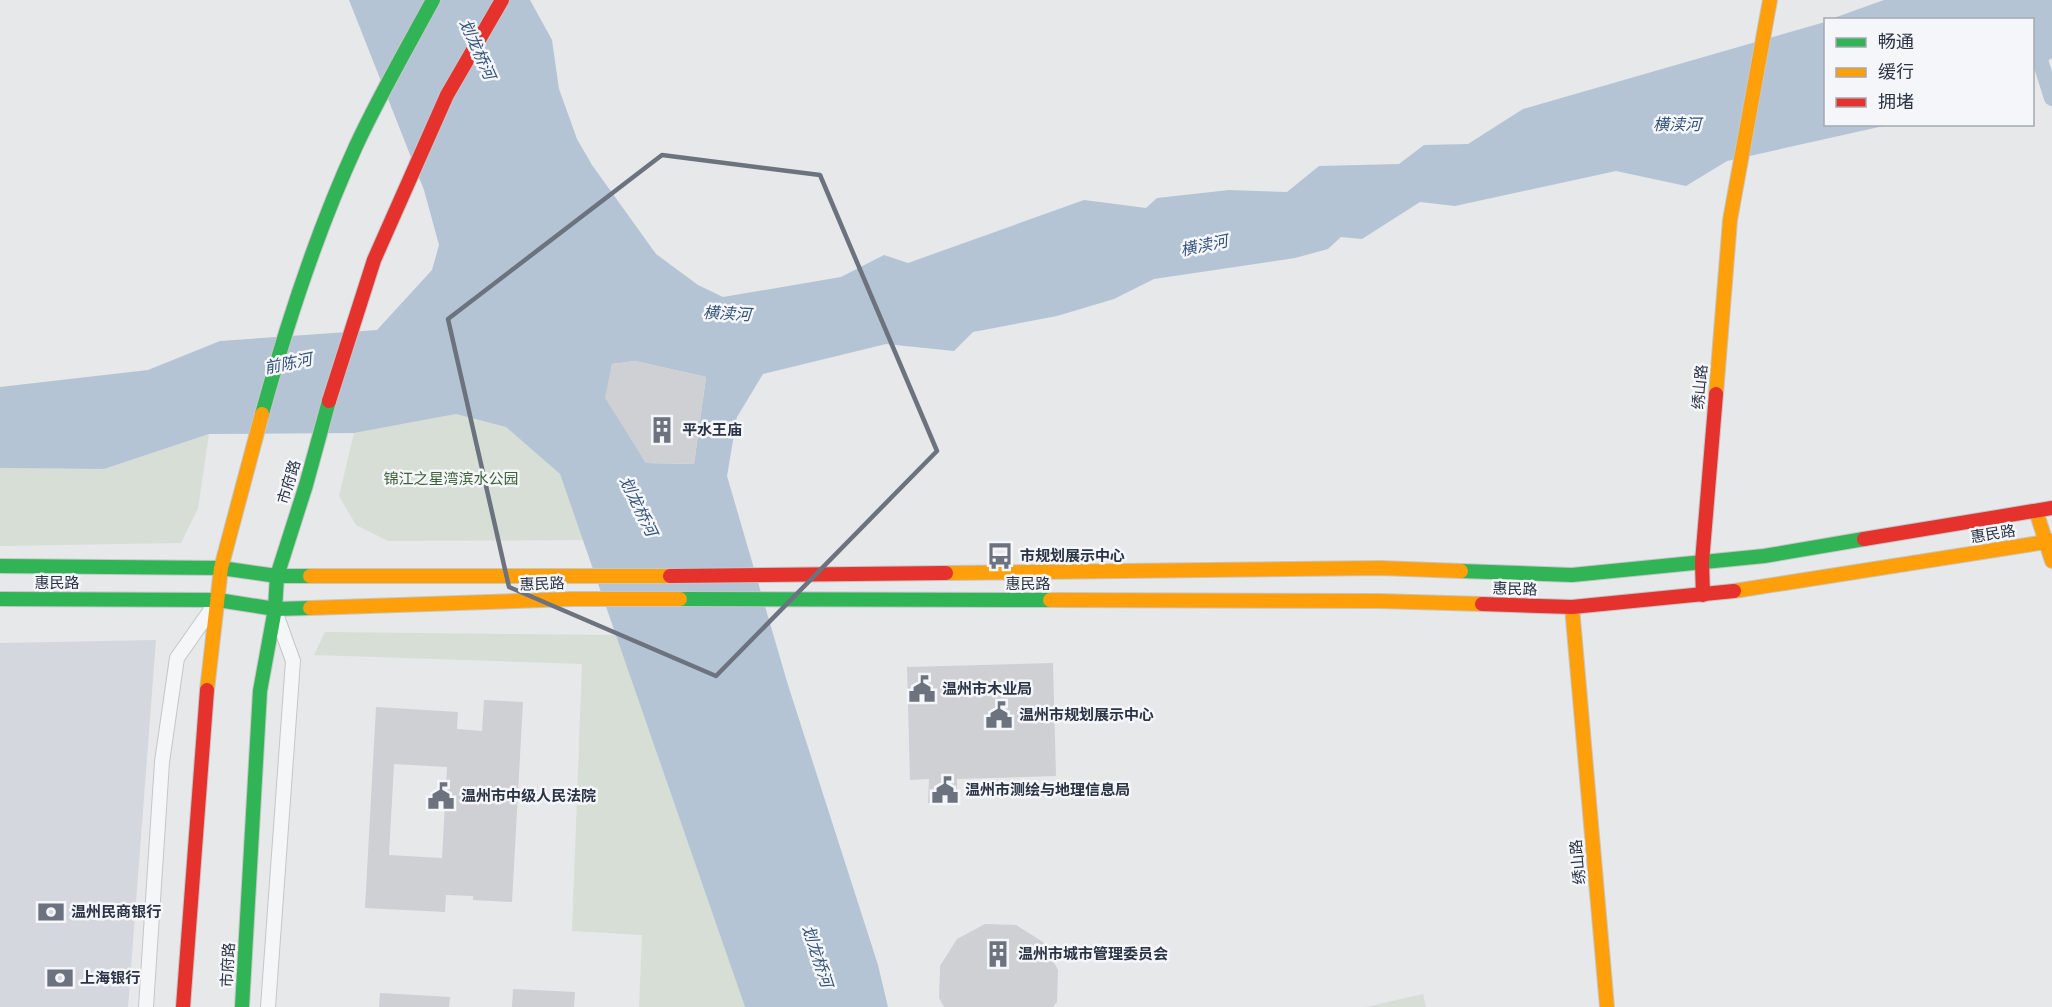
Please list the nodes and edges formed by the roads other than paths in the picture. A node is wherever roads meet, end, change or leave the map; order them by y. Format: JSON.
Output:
{"nodes":[{"id":1,"x":433,"y":0,"type":"edge"},
{"id":2,"x":502,"y":0,"type":"edge"},
{"id":3,"x":1770,"y":0,"type":"edge"},
{"id":4,"x":2052,"y":508,"type":"edge"},
{"id":5,"x":2036,"y":511,"type":"junction"},
{"id":6,"x":2049,"y":541,"type":"edge"},
{"id":7,"x":2052,"y":561,"type":"edge"},
{"id":8,"x":1702,"y":562,"type":"junction"},
{"id":9,"x":0,"y":566,"type":"edge"},
{"id":10,"x":221,"y":568,"type":"junction"},
{"id":11,"x":277,"y":576,"type":"junction"},
{"id":12,"x":1703,"y":595,"type":"junction"},
{"id":13,"x":0,"y":599,"type":"edge"},
{"id":14,"x":218,"y":600,"type":"junction"},
{"id":15,"x":1572,"y":608,"type":"junction"},
{"id":16,"x":275,"y":609,"type":"junction"},
{"id":17,"x":146,"y":1007,"type":"edge"},
{"id":18,"x":183,"y":1007,"type":"edge"},
{"id":19,"x":243,"y":1007,"type":"edge"},
{"id":20,"x":268,"y":1007,"type":"edge"},
{"id":21,"x":1607,"y":1007,"type":"edge"}],
"edges":[{"from":1,"to":10,"type":"main road"},
{"from":2,"to":11,"type":"main road","name":"市府路"},
{"from":3,"to":8,"type":"main road","name":"绣山路"},
{"from":4,"to":5,"type":"main road","name":"惠民路"},
{"from":5,"to":6,"type":"main road"},
{"from":5,"to":8,"type":"main road","name":"惠民路"},
{"from":6,"to":7,"type":"main road"},
{"from":6,"to":12,"type":"main road","name":"惠民路"},
{"from":8,"to":11,"type":"main road","name":"惠民路"},
{"from":8,"to":12,"type":"main road","name":"绣山路"},
{"from":9,"to":10,"type":"main road","name":"惠民路"},
{"from":10,"to":11,"type":"main road","name":"惠民路"},
{"from":10,"to":14,"type":"main road"},
{"from":11,"to":16,"type":"main road","name":"市府路"},
{"from":12,"to":15,"type":"main road","name":"惠民路"},
{"from":13,"to":14,"type":"main road","name":"惠民路"},
{"from":14,"to":16,"type":"main road","name":"惠民路"},
{"from":14,"to":17,"type":"street"},
{"from":14,"to":18,"type":"main road"},
{"from":15,"to":16,"type":"main road","name":"惠民路"},
{"from":15,"to":21,"type":"main road","name":"绣山路"},
{"from":16,"to":19,"type":"main road","name":"市府路"},
{"from":16,"to":20,"type":"street"}]}
